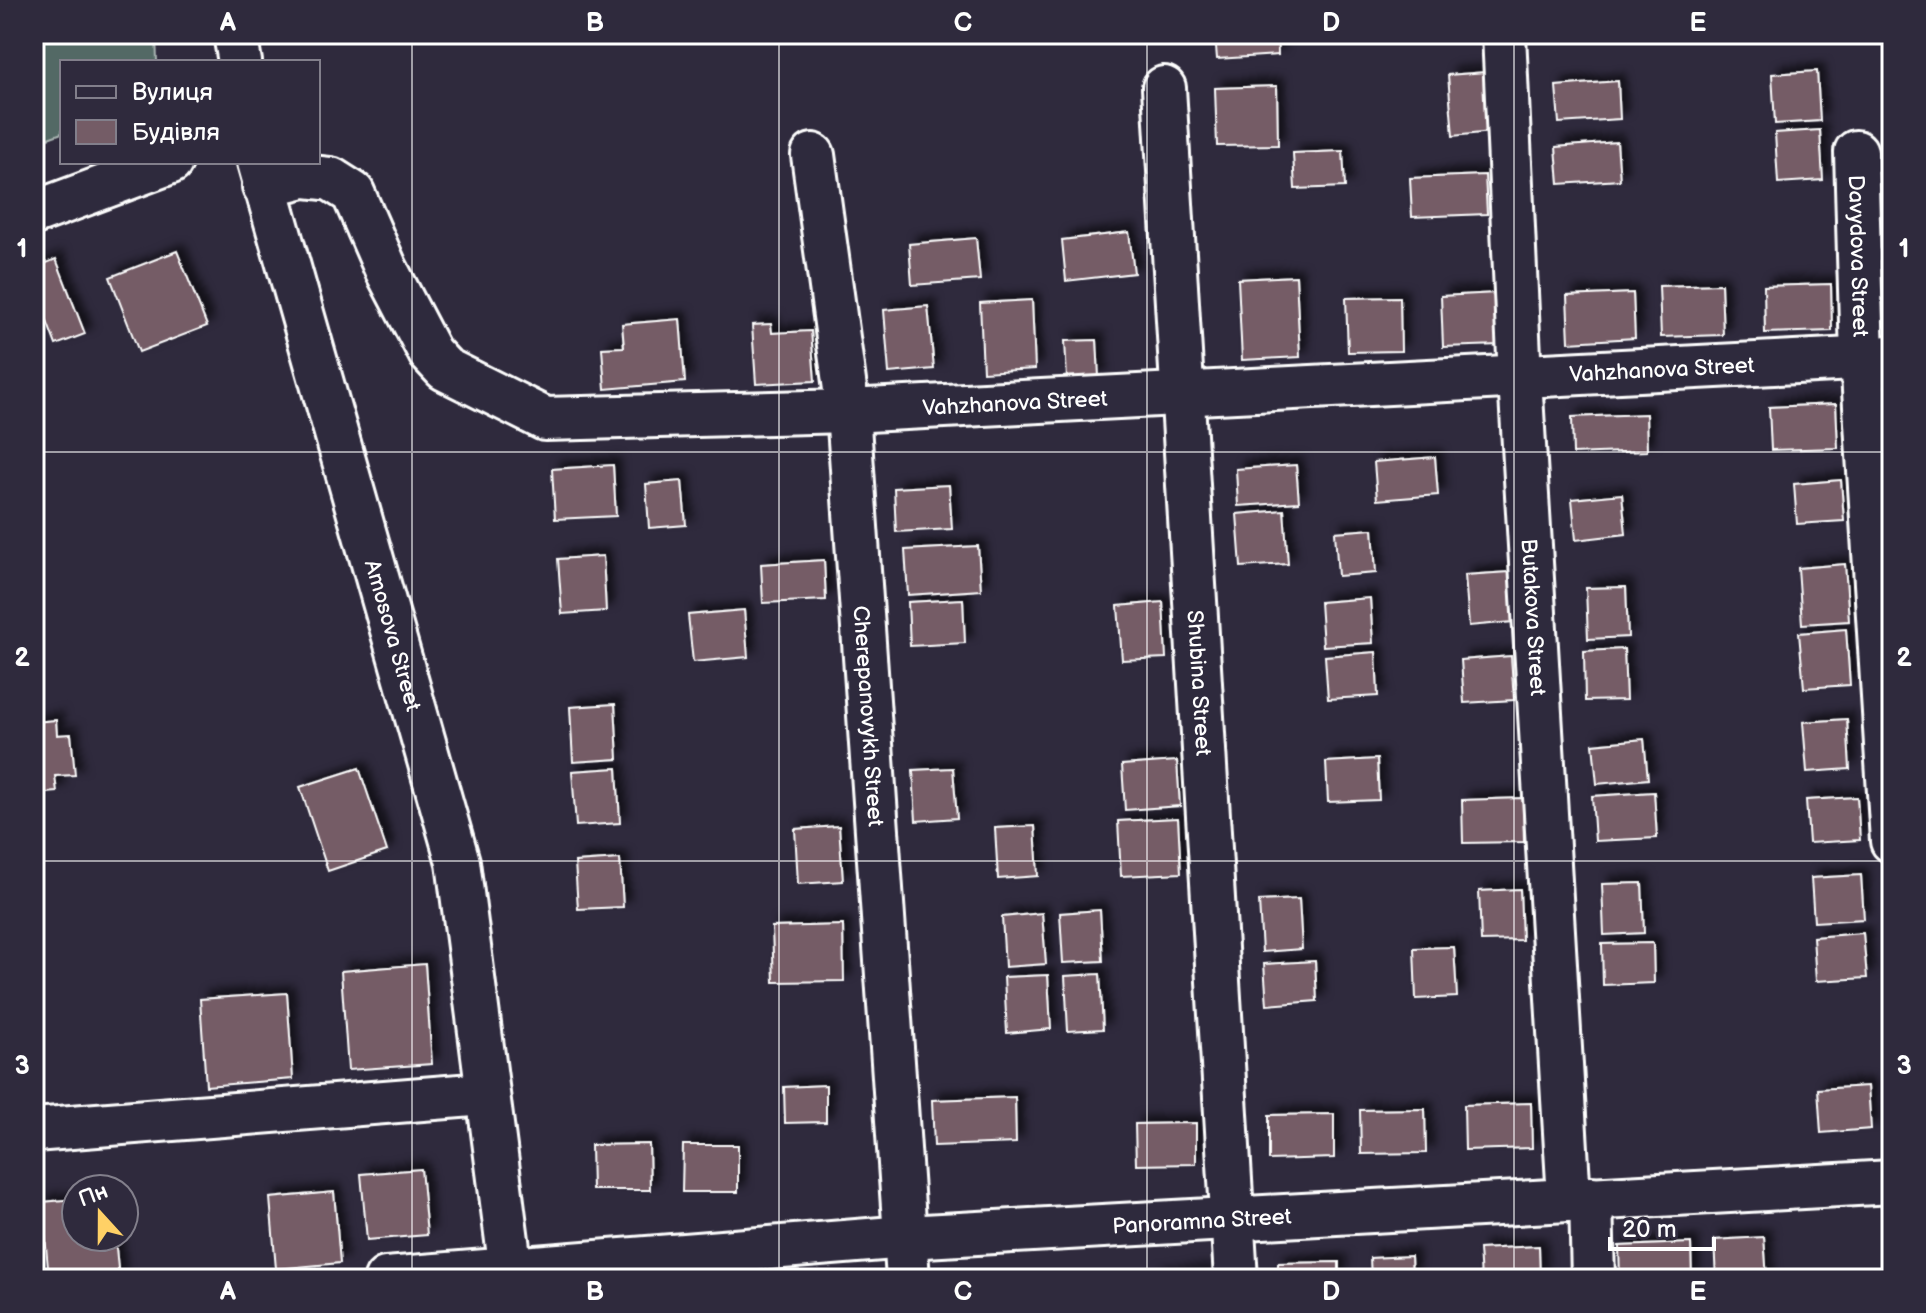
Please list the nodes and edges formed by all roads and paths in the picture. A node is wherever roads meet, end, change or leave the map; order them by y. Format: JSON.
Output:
{"nodes":[{"id":1,"x":235,"y":34,"type":"edge"},
{"id":2,"x":1504,"y":34,"type":"edge"},
{"id":3,"x":240,"y":60,"type":"edge"},
{"id":4,"x":1164,"y":88,"type":"dead end"},
{"id":5,"x":1856,"y":152,"type":"dead end"},
{"id":6,"x":813,"y":155,"type":"dead end"},
{"id":7,"x":166,"y":164,"type":"edge"},
{"id":8,"x":262,"y":174,"type":"edge"},
{"id":9,"x":34,"y":213,"type":"edge"},
{"id":10,"x":1877,"y":357,"type":"edge"},
{"id":11,"x":1520,"y":378,"type":"junction"},
{"id":12,"x":1183,"y":391,"type":"junction"},
{"id":13,"x":848,"y":411,"type":"junction"},
{"id":14,"x":1892,"y":841,"type":"edge"},
{"id":15,"x":485,"y":1094,"type":"junction"},
{"id":16,"x":34,"y":1130,"type":"edge"},
{"id":17,"x":1892,"y":1182,"type":"edge"},
{"id":18,"x":1580,"y":1199,"type":"junction"},
{"id":19,"x":1234,"y":1216,"type":"junction"},
{"id":20,"x":906,"y":1237,"type":"junction"},
{"id":21,"x":512,"y":1273,"type":"edge"},
{"id":22,"x":386,"y":1279,"type":"edge"},
{"id":23,"x":908,"y":1279,"type":"edge"},
{"id":24,"x":1236,"y":1279,"type":"edge"},
{"id":25,"x":1593,"y":1279,"type":"edge"}],
"edges":[{"from":1,"to":3,"type":"street"},
{"from":2,"to":11,"type":"street","name":"Butakova Street"},
{"from":4,"to":12,"type":"street","name":"Shubina Street"},
{"from":5,"to":10,"type":"street","name":"Davydova Street"},
{"from":6,"to":13,"type":"street","name":"Cherepanovykh Street"},
{"from":7,"to":9,"type":"street"},
{"from":8,"to":13,"type":"street","name":"Vahzhanova Street"},
{"from":8,"to":15,"type":"street","name":"Amosova Street"},
{"from":10,"to":11,"type":"street","name":"Vahzhanova Street"},
{"from":10,"to":14,"type":"street","name":"Davydova Street"},
{"from":11,"to":12,"type":"street","name":"Vahzhanova Street"},
{"from":11,"to":18,"type":"street","name":"Butakova Street"},
{"from":12,"to":13,"type":"street","name":"Vahzhanova Street"},
{"from":12,"to":19,"type":"street","name":"Shubina Street"},
{"from":13,"to":20,"type":"street","name":"Cherepanovykh Street"},
{"from":15,"to":16,"type":"street"},
{"from":15,"to":21,"type":"street","name":"Amosova Street"},
{"from":17,"to":18,"type":"street","name":"Panoramna Street"},
{"from":18,"to":19,"type":"street","name":"Panoramna Street"},
{"from":18,"to":25,"type":"street","name":"Butakova Street"},
{"from":19,"to":20,"type":"street","name":"Panoramna Street"},
{"from":19,"to":24,"type":"street","name":"Shubina Street"},
{"from":20,"to":21,"type":"street","name":"Panoramna Street"},
{"from":20,"to":23,"type":"street","name":"Cherepanovykh Street"},
{"from":21,"to":22,"type":"street","name":"Panoramna Street"}]}
